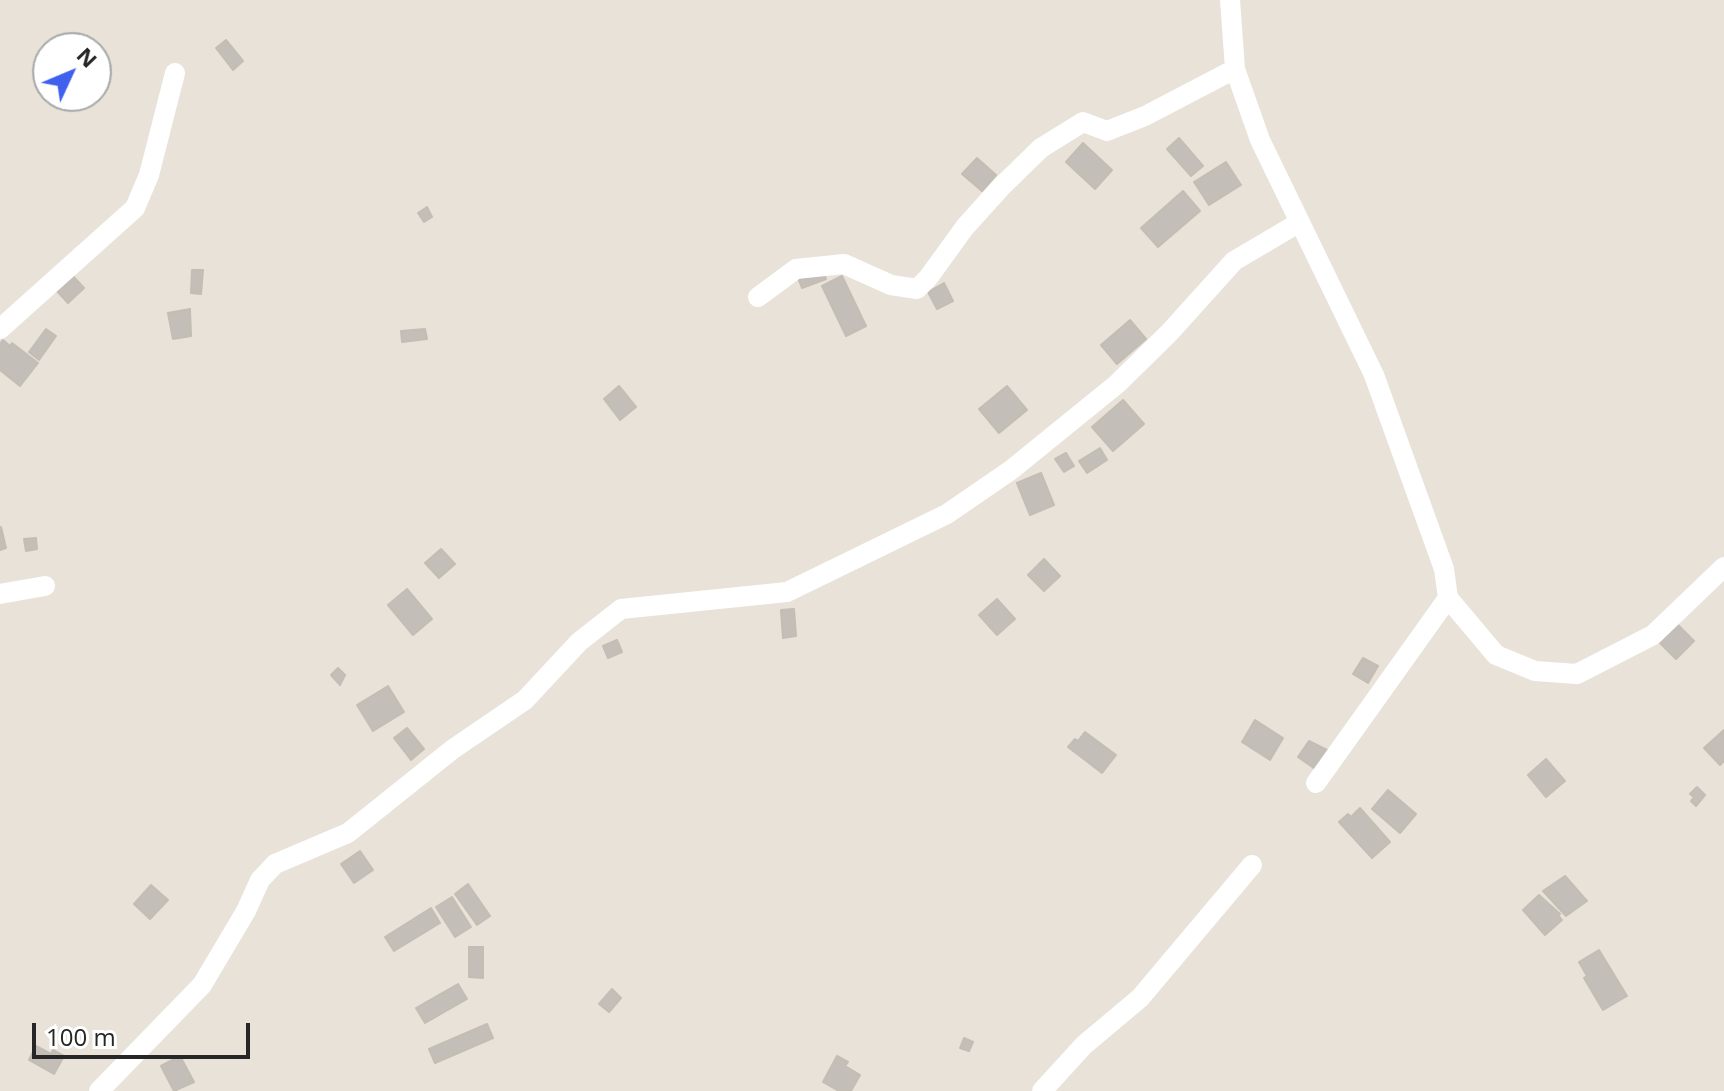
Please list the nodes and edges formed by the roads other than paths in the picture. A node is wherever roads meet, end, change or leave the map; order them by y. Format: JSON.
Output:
{"nodes":[{"id":1,"x":1230,"y":0,"type":"edge"},
{"id":2,"x":1235,"y":69,"type":"junction"},
{"id":3,"x":175,"y":73,"type":"dead end"},
{"id":4,"x":1300,"y":222,"type":"junction"},
{"id":5,"x":758,"y":297,"type":"dead end"},
{"id":6,"x":0,"y":329,"type":"edge"},
{"id":7,"x":1724,"y":567,"type":"edge"},
{"id":8,"x":45,"y":586,"type":"dead end"},
{"id":9,"x":0,"y":594,"type":"edge"},
{"id":10,"x":1448,"y":598,"type":"junction"},
{"id":11,"x":1316,"y":783,"type":"dead end"},
{"id":12,"x":1252,"y":865,"type":"dead end"},
{"id":13,"x":99,"y":1091,"type":"edge"},
{"id":14,"x":1042,"y":1091,"type":"edge"}],
"edges":[{"from":1,"to":2,"type":"street"},
{"from":2,"to":4,"type":"street"},
{"from":2,"to":5,"type":"street"},
{"from":3,"to":6,"type":"street"},
{"from":4,"to":10,"type":"street"},
{"from":4,"to":13,"type":"street"},
{"from":7,"to":10,"type":"street"},
{"from":8,"to":9,"type":"street"},
{"from":10,"to":11,"type":"street"},
{"from":12,"to":14,"type":"street"}]}
